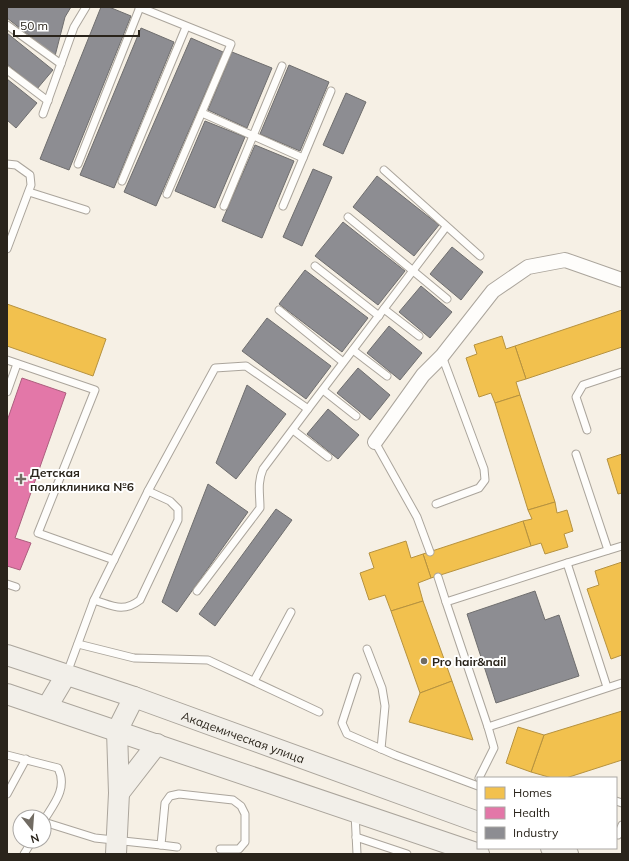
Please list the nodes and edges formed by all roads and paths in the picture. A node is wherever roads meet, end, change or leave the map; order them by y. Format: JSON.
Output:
{"nodes":[{"id":1,"x":86,"y":7,"type":"edge"},
{"id":2,"x":139,"y":7,"type":"edge"},
{"id":3,"x":7,"y":25,"type":"edge"},
{"id":4,"x":186,"y":26,"type":"junction"},
{"id":5,"x":61,"y":64,"type":"junction"},
{"id":6,"x":282,"y":66,"type":"dead end"},
{"id":7,"x":7,"y":70,"type":"edge"},
{"id":8,"x":331,"y":91,"type":"dead end"},
{"id":9,"x":48,"y":101,"type":"junction"},
{"id":10,"x":202,"y":113,"type":"junction"},
{"id":11,"x":43,"y":114,"type":"dead end"},
{"id":12,"x":253,"y":136,"type":"junction"},
{"id":13,"x":303,"y":158,"type":"junction"},
{"id":14,"x":7,"y":164,"type":"edge"},
{"id":15,"x":78,"y":164,"type":"dead end"},
{"id":16,"x":384,"y":170,"type":"dead end"},
{"id":17,"x":122,"y":181,"type":"dead end"},
{"id":18,"x":29,"y":192,"type":"junction"},
{"id":19,"x":167,"y":194,"type":"dead end"},
{"id":20,"x":224,"y":206,"type":"dead end"},
{"id":21,"x":283,"y":206,"type":"dead end"},
{"id":22,"x":86,"y":210,"type":"dead end"},
{"id":23,"x":348,"y":217,"type":"dead end"},
{"id":24,"x":446,"y":227,"type":"junction"},
{"id":25,"x":7,"y":249,"type":"edge"},
{"id":26,"x":480,"y":256,"type":"dead end"},
{"id":27,"x":315,"y":266,"type":"dead end"},
{"id":28,"x":414,"y":270,"type":"junction"},
{"id":29,"x":622,"y":280,"type":"edge"},
{"id":30,"x":447,"y":299,"type":"dead end"},
{"id":31,"x":384,"y":309,"type":"junction"},
{"id":32,"x":279,"y":310,"type":"dead end"},
{"id":33,"x":379,"y":316,"type":"junction"},
{"id":34,"x":419,"y":336,"type":"dead end"},
{"id":35,"x":353,"y":350,"type":"junction"},
{"id":36,"x":442,"y":356,"type":"junction"},
{"id":37,"x":7,"y":360,"type":"edge"},
{"id":38,"x":344,"y":362,"type":"junction"},
{"id":39,"x":17,"y":364,"type":"junction"},
{"id":40,"x":622,"y":372,"type":"edge"},
{"id":41,"x":387,"y":376,"type":"dead end"},
{"id":42,"x":323,"y":390,"type":"junction"},
{"id":43,"x":7,"y":392,"type":"edge"},
{"id":44,"x":308,"y":409,"type":"junction"},
{"id":45,"x":356,"y":416,"type":"dead end"},
{"id":46,"x":293,"y":430,"type":"junction"},
{"id":47,"x":587,"y":430,"type":"dead end"},
{"id":48,"x":375,"y":442,"type":"joint"},
{"id":49,"x":576,"y":454,"type":"dead end"},
{"id":50,"x":328,"y":457,"type":"dead end"},
{"id":51,"x":148,"y":491,"type":"junction"},
{"id":52,"x":436,"y":504,"type":"dead end"},
{"id":53,"x":622,"y":546,"type":"edge"},
{"id":54,"x":608,"y":550,"type":"junction"},
{"id":55,"x":430,"y":552,"type":"dead end"},
{"id":56,"x":114,"y":560,"type":"junction"},
{"id":57,"x":567,"y":563,"type":"junction"},
{"id":58,"x":438,"y":576,"type":"dead end"},
{"id":59,"x":7,"y":584,"type":"edge"},
{"id":60,"x":16,"y":587,"type":"dead end"},
{"id":61,"x":197,"y":591,"type":"dead end"},
{"id":62,"x":94,"y":600,"type":"junction"},
{"id":63,"x":446,"y":602,"type":"junction"},
{"id":64,"x":291,"y":612,"type":"dead end"},
{"id":65,"x":78,"y":644,"type":"junction"},
{"id":66,"x":367,"y":649,"type":"dead end"},
{"id":67,"x":7,"y":655,"type":"edge"},
{"id":68,"x":66,"y":675,"type":"junction"},
{"id":69,"x":357,"y":677,"type":"dead end"},
{"id":70,"x":254,"y":681,"type":"junction"},
{"id":71,"x":622,"y":683,"type":"edge"},
{"id":72,"x":608,"y":687,"type":"junction"},
{"id":73,"x":7,"y":694,"type":"edge"},
{"id":74,"x":134,"y":697,"type":"junction"},
{"id":75,"x":47,"y":707,"type":"junction"},
{"id":76,"x":319,"y":712,"type":"dead end"},
{"id":77,"x":488,"y":727,"type":"junction"},
{"id":78,"x":117,"y":731,"type":"junction"},
{"id":79,"x":157,"y":744,"type":"junction"},
{"id":80,"x":381,"y":749,"type":"junction"},
{"id":81,"x":7,"y":755,"type":"edge"},
{"id":82,"x":26,"y":759,"type":"junction"},
{"id":83,"x":480,"y":777,"type":"edge"},
{"id":84,"x":477,"y":782,"type":"edge"},
{"id":85,"x":119,"y":793,"type":"junction"},
{"id":86,"x":7,"y":794,"type":"edge"},
{"id":87,"x":51,"y":809,"type":"edge"},
{"id":88,"x":355,"y":811,"type":"junction"},
{"id":89,"x":477,"y":822,"type":"edge"},
{"id":90,"x":52,"y":824,"type":"edge"},
{"id":91,"x":622,"y":825,"type":"edge"},
{"id":92,"x":619,"y":835,"type":"edge"},
{"id":93,"x":356,"y":837,"type":"junction"},
{"id":94,"x":161,"y":845,"type":"junction"},
{"id":95,"x":117,"y":847,"type":"edge"},
{"id":96,"x":177,"y":847,"type":"dead end"},
{"id":97,"x":220,"y":849,"type":"dead end"},
{"id":98,"x":554,"y":849,"type":"edge"},
{"id":99,"x":357,"y":854,"type":"edge"},
{"id":100,"x":407,"y":854,"type":"edge"},
{"id":101,"x":479,"y":854,"type":"edge"},
{"id":102,"x":568,"y":854,"type":"edge"}],
"edges":[{"from":1,"to":5,"type":"lane"},
{"from":2,"to":4,"type":"lane"},
{"from":2,"to":15,"type":"lane"},
{"from":3,"to":5,"type":"lane"},
{"from":4,"to":10,"type":"lane"},
{"from":4,"to":17,"type":"lane"},
{"from":5,"to":9,"type":"lane"},
{"from":6,"to":12,"type":"lane"},
{"from":7,"to":9,"type":"lane"},
{"from":8,"to":13,"type":"lane"},
{"from":9,"to":11,"type":"lane"},
{"from":10,"to":12,"type":"lane"},
{"from":10,"to":19,"type":"lane"},
{"from":12,"to":13,"type":"lane"},
{"from":12,"to":20,"type":"lane"},
{"from":13,"to":21,"type":"lane"},
{"from":14,"to":18,"type":"lane"},
{"from":16,"to":24,"type":"lane"},
{"from":18,"to":22,"type":"lane"},
{"from":18,"to":25,"type":"lane"},
{"from":23,"to":28,"type":"lane"},
{"from":24,"to":26,"type":"lane"},
{"from":24,"to":28,"type":"lane"},
{"from":27,"to":33,"type":"lane"},
{"from":28,"to":30,"type":"lane"},
{"from":28,"to":31,"type":"lane"},
{"from":29,"to":36,"type":"street"},
{"from":31,"to":33,"type":"lane"},
{"from":31,"to":34,"type":"lane"},
{"from":32,"to":38,"type":"lane"},
{"from":33,"to":35,"type":"lane"},
{"from":35,"to":38,"type":"lane"},
{"from":35,"to":41,"type":"lane"},
{"from":36,"to":48,"type":"street"},
{"from":36,"to":52,"type":"lane"},
{"from":37,"to":39,"type":"lane"},
{"from":38,"to":42,"type":"lane"},
{"from":39,"to":43,"type":"lane"},
{"from":39,"to":56,"type":"lane"},
{"from":40,"to":47,"type":"lane"},
{"from":42,"to":44,"type":"lane"},
{"from":42,"to":45,"type":"lane"},
{"from":44,"to":46,"type":"lane"},
{"from":44,"to":51,"type":"lane"},
{"from":46,"to":50,"type":"lane"},
{"from":46,"to":61,"type":"lane"},
{"from":48,"to":55,"type":"lane"},
{"from":49,"to":54,"type":"lane"},
{"from":51,"to":56,"type":"lane"},
{"from":51,"to":62,"type":"lane"},
{"from":53,"to":54,"type":"lane"},
{"from":54,"to":57,"type":"lane"},
{"from":56,"to":62,"type":"lane"},
{"from":57,"to":63,"type":"lane"},
{"from":57,"to":72,"type":"lane"},
{"from":58,"to":63,"type":"lane"},
{"from":59,"to":60,"type":"lane"},
{"from":62,"to":65,"type":"lane"},
{"from":63,"to":77,"type":"lane"},
{"from":64,"to":70,"type":"lane"},
{"from":65,"to":68,"type":"lane"},
{"from":65,"to":70,"type":"lane"},
{"from":66,"to":80,"type":"lane"},
{"from":67,"to":68,"type":"main road","name":"Академическая улица"},
{"from":68,"to":74,"type":"main road","name":"Академическая улица"},
{"from":68,"to":75,"type":"main road"},
{"from":69,"to":80,"type":"lane"},
{"from":70,"to":76,"type":"lane"},
{"from":71,"to":72,"type":"lane"},
{"from":72,"to":77,"type":"lane"},
{"from":73,"to":75,"type":"main road"},
{"from":74,"to":78,"type":"main road"},
{"from":74,"to":89,"type":"main road","name":"Академическая улица"},
{"from":75,"to":78,"type":"main road"},
{"from":77,"to":83,"type":"lane"},
{"from":78,"to":79,"type":"main road"},
{"from":78,"to":85,"type":"main road"},
{"from":79,"to":85,"type":"main road"},
{"from":79,"to":88,"type":"main road"},
{"from":80,"to":84,"type":"lane"},
{"from":81,"to":82,"type":"lane"},
{"from":82,"to":86,"type":"lane"},
{"from":82,"to":87,"type":"lane"},
{"from":85,"to":95,"type":"main road"},
{"from":88,"to":93,"type":"lane"},
{"from":88,"to":101,"type":"main road"},
{"from":90,"to":95,"type":"lane"},
{"from":91,"to":92,"type":"lane"},
{"from":93,"to":99,"type":"lane"},
{"from":93,"to":100,"type":"lane"},
{"from":94,"to":95,"type":"lane"},
{"from":94,"to":96,"type":"lane"},
{"from":94,"to":97,"type":"lane"},
{"from":98,"to":102,"type":"main road"}]}
